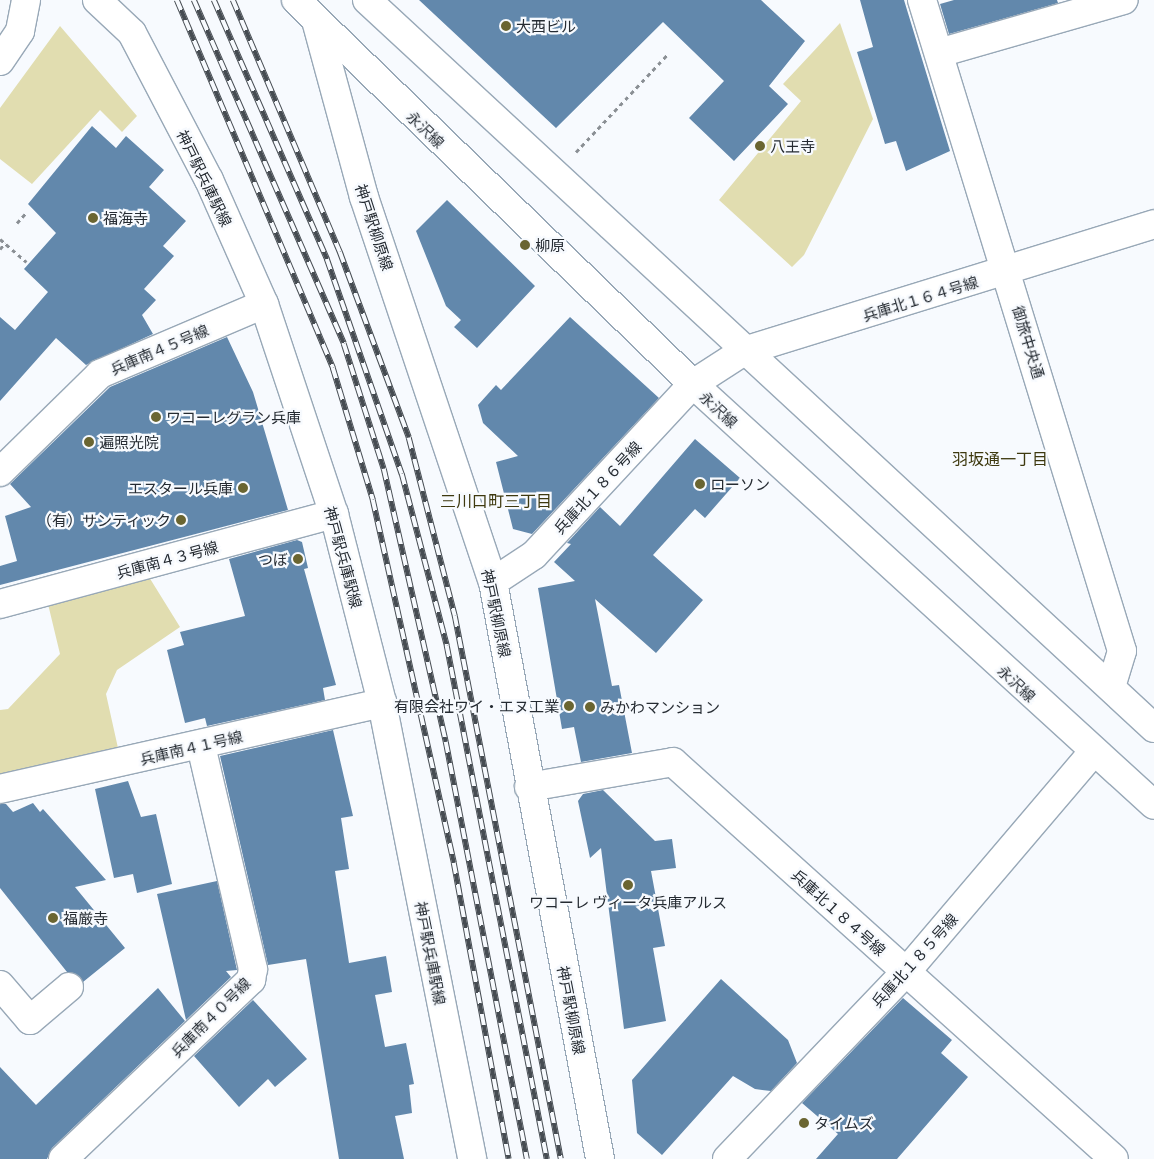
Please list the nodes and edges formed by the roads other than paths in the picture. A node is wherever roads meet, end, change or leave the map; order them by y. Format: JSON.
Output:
{"nodes":[{"id":1,"x":26,"y":0,"type":"edge"},
{"id":2,"x":97,"y":0,"type":"edge"},
{"id":3,"x":296,"y":0,"type":"edge"},
{"id":4,"x":367,"y":0,"type":"edge"},
{"id":5,"x":922,"y":0,"type":"edge"},
{"id":6,"x":1124,"y":0,"type":"edge"},
{"id":7,"x":317,"y":24,"type":"junction"},
{"id":8,"x":939,"y":53,"type":"junction"},
{"id":9,"x":0,"y":61,"type":"edge"},
{"id":10,"x":1154,"y":224,"type":"edge"},
{"id":11,"x":1008,"y":271,"type":"junction"},
{"id":12,"x":264,"y":304,"type":"junction"},
{"id":13,"x":744,"y":352,"type":"junction"},
{"id":14,"x":693,"y":384,"type":"junction"},
{"id":15,"x":0,"y":472,"type":"edge"},
{"id":16,"x":334,"y":514,"type":"junction"},
{"id":17,"x":493,"y":582,"type":"junction"},
{"id":18,"x":0,"y":604,"type":"edge"},
{"id":19,"x":1111,"y":686,"type":"junction"},
{"id":20,"x":382,"y":703,"type":"junction"},
{"id":21,"x":1152,"y":725,"type":"edge"},
{"id":22,"x":201,"y":745,"type":"junction"},
{"id":23,"x":1093,"y":752,"type":"junction"},
{"id":24,"x":529,"y":787,"type":"junction"},
{"id":25,"x":0,"y":789,"type":"edge"},
{"id":26,"x":1154,"y":805,"type":"edge"},
{"id":27,"x":906,"y":972,"type":"junction"},
{"id":28,"x":0,"y":985,"type":"edge"},
{"id":29,"x":69,"y":988,"type":"dead end"},
{"id":30,"x":63,"y":1159,"type":"edge"},
{"id":31,"x":472,"y":1159,"type":"edge"},
{"id":32,"x":600,"y":1159,"type":"edge"},
{"id":33,"x":727,"y":1159,"type":"edge"},
{"id":34,"x":1114,"y":1159,"type":"edge"}],
"edges":[{"from":1,"to":9,"type":"street"},
{"from":2,"to":12,"type":"street","name":"神戸駅兵庫駅線"},
{"from":3,"to":7,"type":"street","name":"永沢線"},
{"from":4,"to":13,"type":"street"},
{"from":5,"to":8,"type":"street","name":"御旅中央通"},
{"from":6,"to":8,"type":"street"},
{"from":7,"to":14,"type":"street","name":"永沢線"},
{"from":7,"to":17,"type":"street","name":"神戸駅柳原線"},
{"from":8,"to":11,"type":"street","name":"御旅中央通"},
{"from":10,"to":11,"type":"street","name":"兵庫北１６４号線"},
{"from":11,"to":13,"type":"street","name":"兵庫北１６４号線"},
{"from":11,"to":19,"type":"street","name":"御旅中央通"},
{"from":12,"to":15,"type":"street","name":"兵庫南４５号線"},
{"from":12,"to":16,"type":"street","name":"神戸駅兵庫駅線"},
{"from":13,"to":14,"type":"street","name":"兵庫北１６４号線"},
{"from":13,"to":19,"type":"street"},
{"from":14,"to":17,"type":"street","name":"兵庫北１８６号線"},
{"from":14,"to":23,"type":"street","name":"永沢線"},
{"from":16,"to":18,"type":"street","name":"兵庫南４３号線"},
{"from":16,"to":20,"type":"street","name":"神戸駅兵庫駅線"},
{"from":17,"to":24,"type":"street","name":"神戸駅柳原線"},
{"from":19,"to":21,"type":"street"},
{"from":20,"to":22,"type":"street","name":"兵庫南４１号線"},
{"from":20,"to":31,"type":"street","name":"神戸駅兵庫駅線"},
{"from":22,"to":25,"type":"street","name":"兵庫南４１号線"},
{"from":22,"to":30,"type":"street","name":"兵庫南４０号線"},
{"from":23,"to":26,"type":"street","name":"永沢線"},
{"from":23,"to":27,"type":"street","name":"兵庫北１８５号線"},
{"from":24,"to":27,"type":"street","name":"兵庫北１８４号線"},
{"from":24,"to":32,"type":"street","name":"神戸駅柳原線"},
{"from":27,"to":33,"type":"street","name":"兵庫北１８５号線"},
{"from":27,"to":34,"type":"street","name":"兵庫北１８４号線"},
{"from":28,"to":29,"type":"street"}]}
